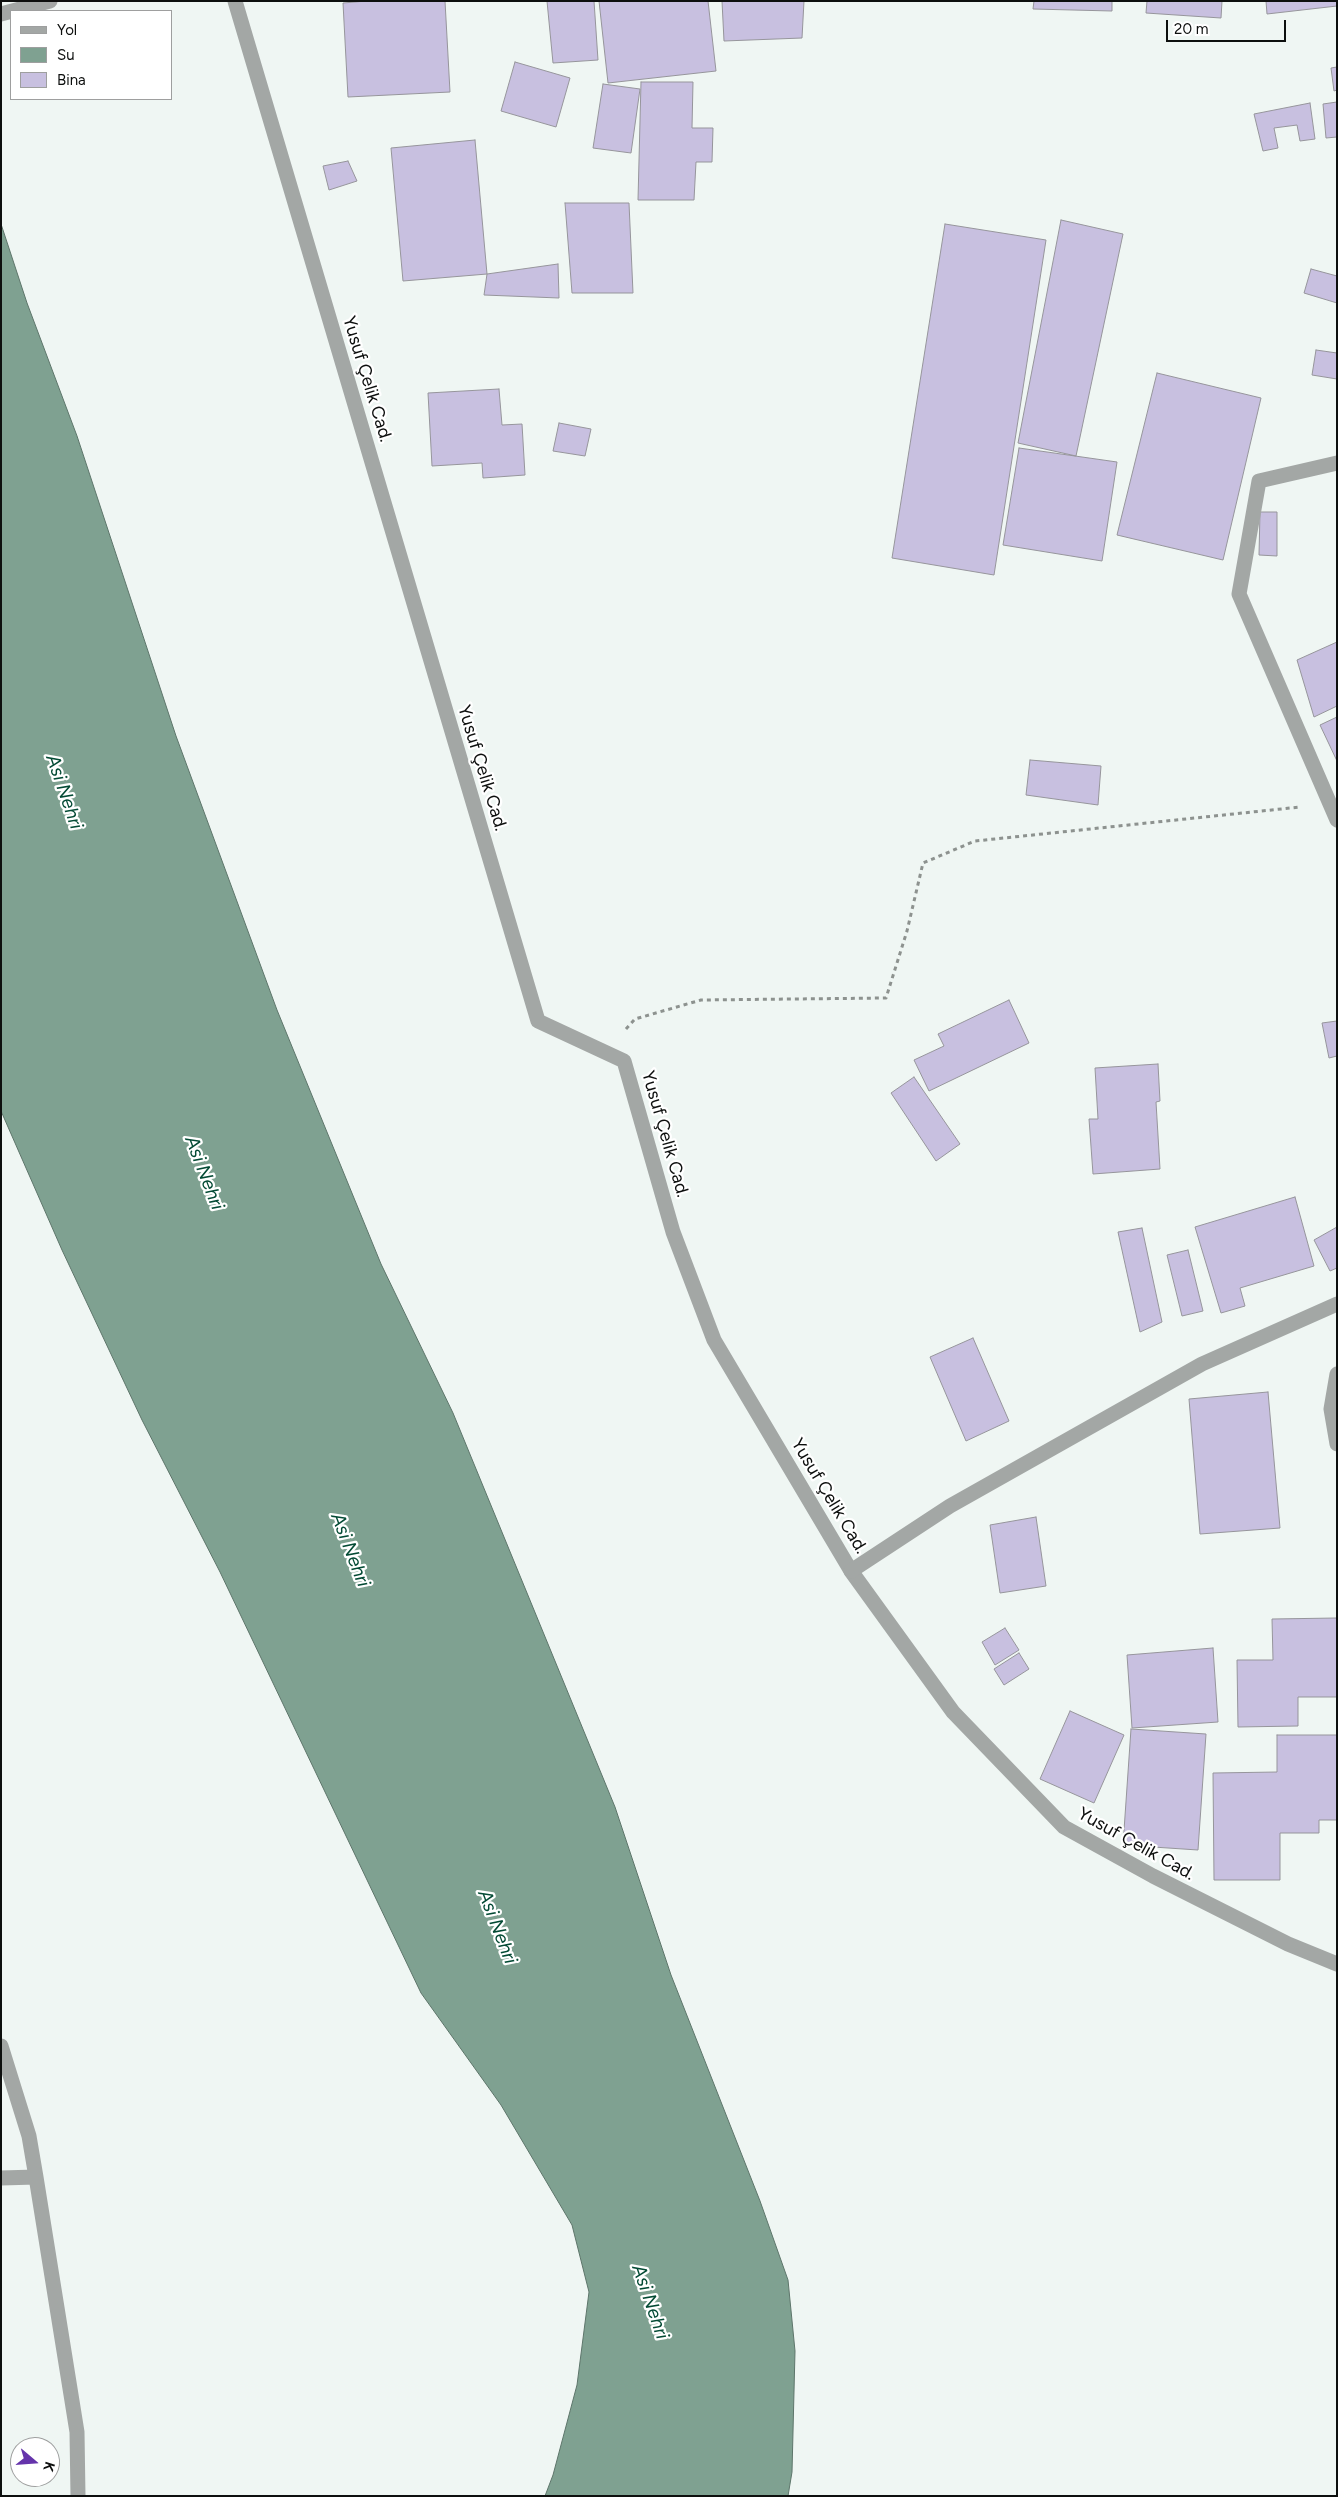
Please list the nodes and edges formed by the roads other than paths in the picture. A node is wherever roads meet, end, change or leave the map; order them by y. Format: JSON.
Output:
{"nodes":[{"id":1,"x":50,"y":1,"type":"edge"},
{"id":2,"x":235,"y":1,"type":"edge"},
{"id":3,"x":16,"y":10,"type":"edge"},
{"id":4,"x":1337,"y":463,"type":"edge"},
{"id":5,"x":1335,"y":814,"type":"edge"},
{"id":6,"x":1337,"y":1304,"type":"edge"},
{"id":7,"x":1337,"y":1374,"type":"edge"},
{"id":8,"x":1337,"y":1444,"type":"edge"},
{"id":9,"x":851,"y":1571,"type":"junction"},
{"id":10,"x":1337,"y":1964,"type":"edge"},
{"id":11,"x":1,"y":2046,"type":"edge"},
{"id":12,"x":36,"y":2177,"type":"junction"},
{"id":13,"x":1,"y":2178,"type":"edge"},
{"id":14,"x":78,"y":2496,"type":"edge"}],
"edges":[{"from":1,"to":3,"type":"street"},
{"from":2,"to":9,"type":"street","name":"Yusuf Çelik Cad."},
{"from":4,"to":5,"type":"street"},
{"from":6,"to":9,"type":"street"},
{"from":7,"to":8,"type":"street"},
{"from":9,"to":10,"type":"street","name":"Yusuf Çelik Cad."},
{"from":11,"to":12,"type":"street"},
{"from":12,"to":13,"type":"street"},
{"from":12,"to":14,"type":"street"}]}
